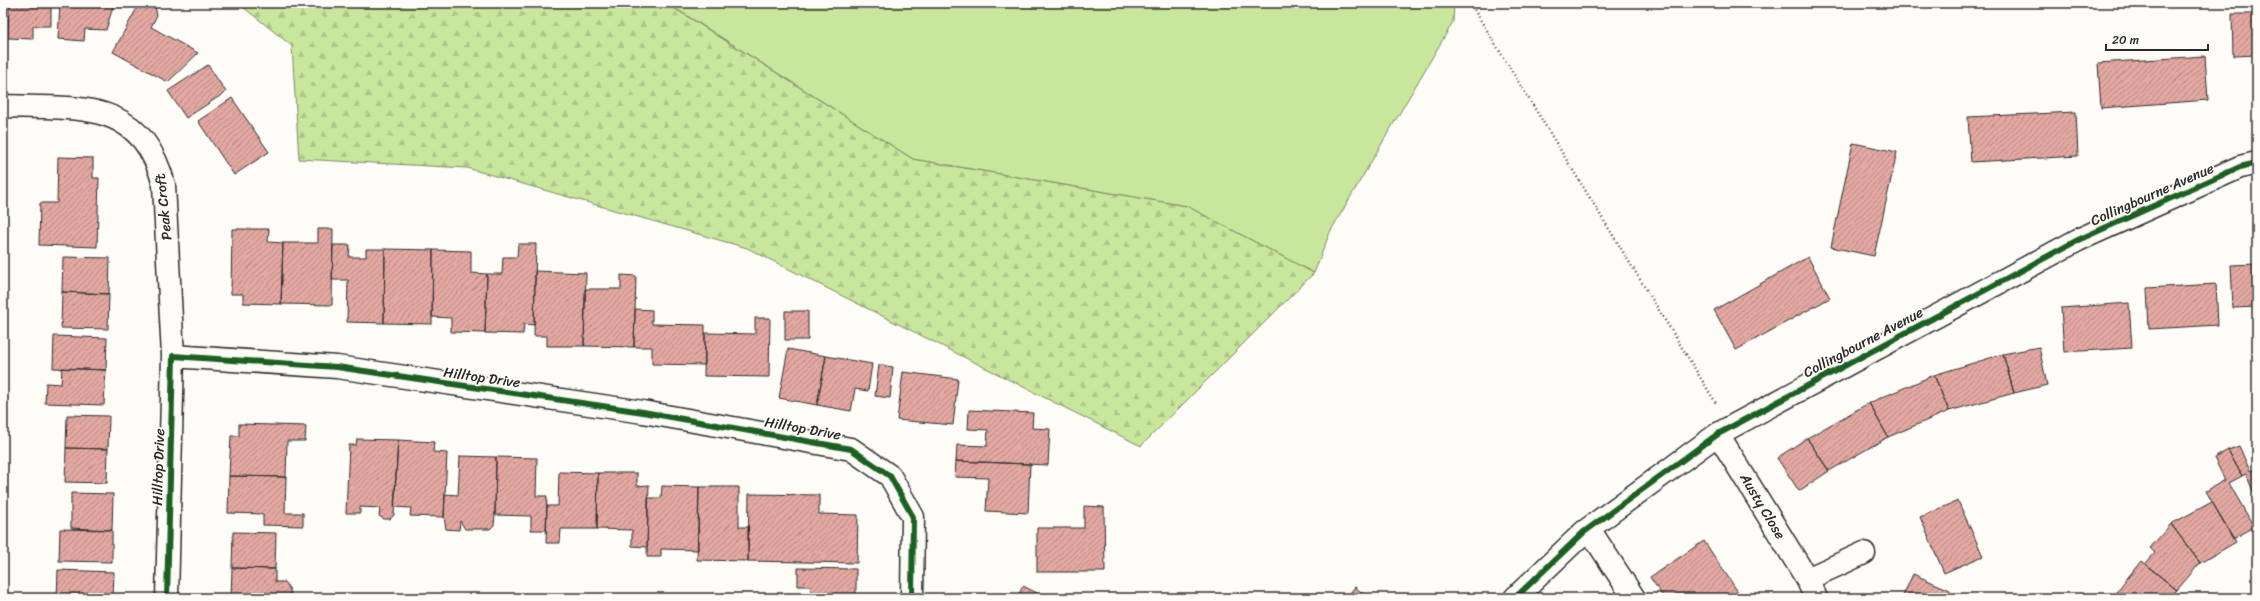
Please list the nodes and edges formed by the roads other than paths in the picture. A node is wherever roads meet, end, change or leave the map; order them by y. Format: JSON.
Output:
{"nodes":[{"id":1,"x":3,"y":106,"type":"edge"},
{"id":2,"x":2257,"y":163,"type":"edge"},
{"id":3,"x":173,"y":356,"type":"junction"},
{"id":4,"x":1724,"y":430,"type":"junction"},
{"id":5,"x":1589,"y":529,"type":"junction"},
{"id":6,"x":1864,"y":553,"type":"dead end"},
{"id":7,"x":1812,"y":588,"type":"edge"},
{"id":8,"x":167,"y":598,"type":"edge"},
{"id":9,"x":912,"y":598,"type":"edge"},
{"id":10,"x":1515,"y":598,"type":"edge"},
{"id":11,"x":1634,"y":598,"type":"edge"}],
"edges":[{"from":1,"to":3,"type":"street","name":"Peak Croft"},
{"from":2,"to":4,"type":"street","name":"Collingbourne Avenue"},
{"from":3,"to":8,"type":"street","name":"Hilltop Drive"},
{"from":3,"to":9,"type":"street","name":"Hilltop Drive"},
{"from":4,"to":5,"type":"street","name":"Collingbourne Avenue"},
{"from":4,"to":7,"type":"street","name":"Austy Close"},
{"from":5,"to":10,"type":"street","name":"Collingbourne Avenue"},
{"from":5,"to":11,"type":"street"},
{"from":6,"to":7,"type":"street","name":"Austy Close"}]}
